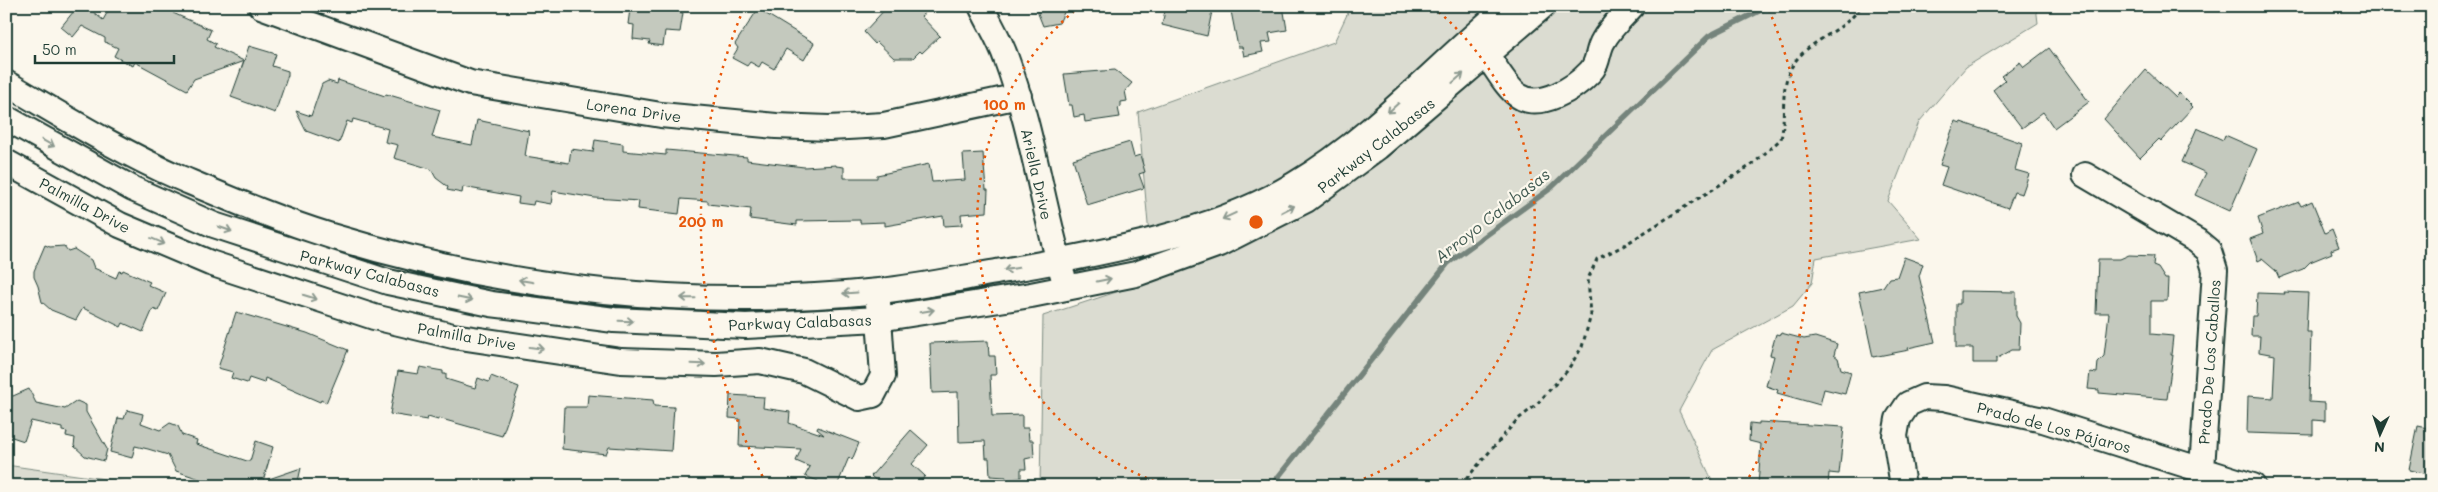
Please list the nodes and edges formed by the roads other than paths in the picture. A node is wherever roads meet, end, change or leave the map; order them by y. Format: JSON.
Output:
{"nodes":[{"id":1,"x":261,"y":6,"type":"edge"},
{"id":2,"x":980,"y":6,"type":"edge"},
{"id":3,"x":1508,"y":6,"type":"edge"},
{"id":4,"x":1544,"y":6,"type":"edge"},
{"id":5,"x":1632,"y":6,"type":"edge"},
{"id":6,"x":1486,"y":54,"type":"junction"},
{"id":7,"x":6,"y":84,"type":"edge"},
{"id":8,"x":1018,"y":96,"type":"junction"},
{"id":9,"x":6,"y":118,"type":"edge"},
{"id":10,"x":6,"y":162,"type":"edge"},
{"id":11,"x":2085,"y":175,"type":"dead end"},
{"id":12,"x":1059,"y":261,"type":"junction"},
{"id":13,"x":1067,"y":288,"type":"junction"},
{"id":14,"x":878,"y":291,"type":"junction"},
{"id":15,"x":879,"y":319,"type":"junction"},
{"id":16,"x":2202,"y":469,"type":"junction"},
{"id":17,"x":1903,"y":486,"type":"edge"},
{"id":18,"x":2253,"y":486,"type":"edge"}],
"edges":[{"from":1,"to":8,"type":"street","name":"Lorena Drive"},
{"from":2,"to":8,"type":"street","name":"Ariella Drive"},
{"from":3,"to":12,"type":"street","name":"Parkway Calabasas","one_way":true},
{"from":4,"to":6,"type":"street","name":"Parkway Calabasas"},
{"from":5,"to":6,"type":"street"},
{"from":13,"to":6,"type":"street","name":"Parkway Calabasas","one_way":true},
{"from":14,"to":7,"type":"street","name":"Parkway Calabasas","one_way":true},
{"from":8,"to":12,"type":"street","name":"Ariella Drive"},
{"from":9,"to":15,"type":"street","name":"Parkway Calabasas","one_way":true},
{"from":10,"to":15,"type":"street","name":"Palmilla Drive","one_way":true},
{"from":11,"to":16,"type":"street","name":"Prado De Los Caballos"},
{"from":12,"to":13,"type":"street","name":"Ariella Drive"},
{"from":12,"to":14,"type":"street","name":"Parkway Calabasas","one_way":true},
{"from":15,"to":13,"type":"street","name":"Parkway Calabasas","one_way":true},
{"from":14,"to":15,"type":"street","name":"Palmilla Drive"},
{"from":16,"to":17,"type":"street","name":"Prado de Los Pájaros"},
{"from":16,"to":18,"type":"street","name":"Prado de Los Pájaros"}]}
